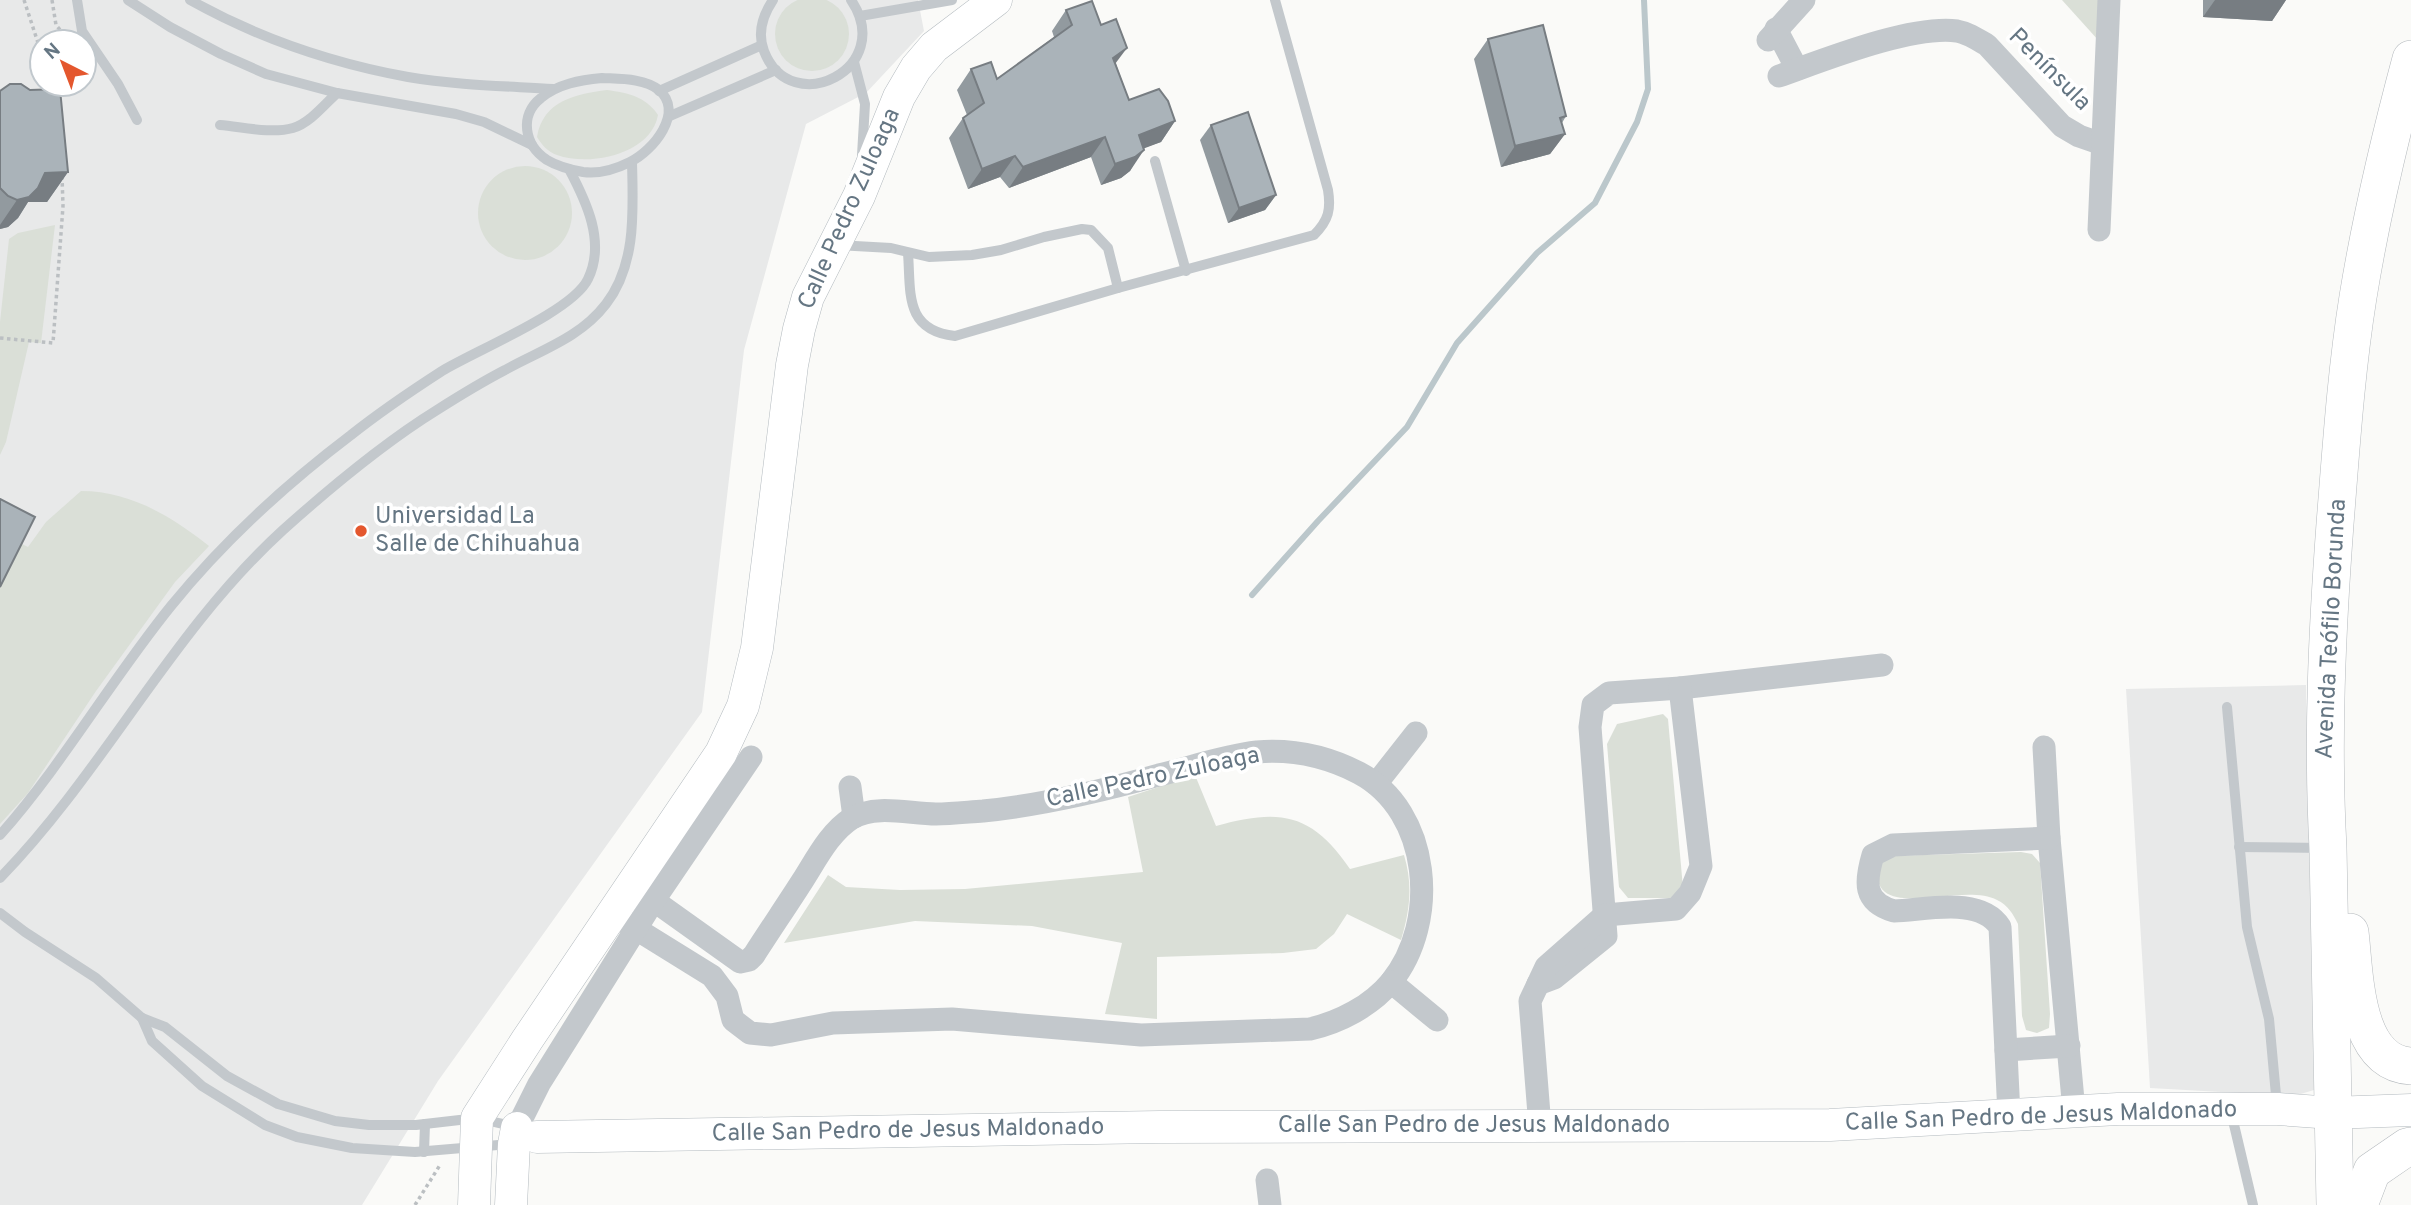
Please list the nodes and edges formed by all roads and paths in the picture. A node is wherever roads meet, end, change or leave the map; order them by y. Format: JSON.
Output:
{"nodes":[{"id":1,"x":24,"y":0,"type":"edge"},
{"id":2,"x":52,"y":0,"type":"edge"},
{"id":3,"x":77,"y":0,"type":"edge"},
{"id":4,"x":128,"y":0,"type":"edge"},
{"id":5,"x":190,"y":0,"type":"edge"},
{"id":6,"x":773,"y":0,"type":"edge"},
{"id":7,"x":851,"y":0,"type":"edge"},
{"id":8,"x":952,"y":0,"type":"edge"},
{"id":9,"x":996,"y":0,"type":"edge"},
{"id":10,"x":1275,"y":0,"type":"edge"},
{"id":11,"x":1804,"y":0,"type":"edge"},
{"id":12,"x":2109,"y":0,"type":"edge"},
{"id":13,"x":860,"y":16,"type":"junction"},
{"id":14,"x":33,"y":28,"type":"edge"},
{"id":15,"x":58,"y":28,"type":"edge"},
{"id":16,"x":762,"y":46,"type":"junction"},
{"id":17,"x":2411,"y":59,"type":"edge"},
{"id":18,"x":854,"y":62,"type":"junction"},
{"id":19,"x":776,"y":70,"type":"junction"},
{"id":20,"x":553,"y":89,"type":"junction"},
{"id":21,"x":659,"y":91,"type":"junction"},
{"id":22,"x":337,"y":93,"type":"junction"},
{"id":23,"x":670,"y":116,"type":"junction"},
{"id":24,"x":137,"y":120,"type":"dead end"},
{"id":25,"x":220,"y":125,"type":"dead end"},
{"id":26,"x":2102,"y":144,"type":"junction"},
{"id":27,"x":532,"y":145,"type":"junction"},
{"id":28,"x":1155,"y":161,"type":"dead end"},
{"id":29,"x":632,"y":162,"type":"junction"},
{"id":30,"x":62,"y":169,"type":"edge"},
{"id":31,"x":569,"y":169,"type":"junction"},
{"id":32,"x":859,"y":196,"type":"junction"},
{"id":33,"x":2099,"y":230,"type":"dead end"},
{"id":34,"x":834,"y":245,"type":"junction"},
{"id":35,"x":908,"y":253,"type":"junction"},
{"id":36,"x":1186,"y":271,"type":"junction"},
{"id":37,"x":1118,"y":288,"type":"junction"},
{"id":38,"x":0,"y":338,"type":"edge"},
{"id":39,"x":1882,"y":666,"type":"dead end"},
{"id":40,"x":1680,"y":688,"type":"junction"},
{"id":41,"x":2227,"y":707,"type":"dead end"},
{"id":42,"x":1416,"y":733,"type":"dead end"},
{"id":43,"x":2043,"y":747,"type":"dead end"},
{"id":44,"x":751,"y":757,"type":"dead end"},
{"id":45,"x":1376,"y":784,"type":"junction"},
{"id":46,"x":850,"y":787,"type":"dead end"},
{"id":47,"x":2325,"y":790,"type":"junction"},
{"id":48,"x":854,"y":817,"type":"junction"},
{"id":49,"x":0,"y":835,"type":"edge"},
{"id":50,"x":2049,"y":838,"type":"junction"},
{"id":51,"x":2239,"y":847,"type":"junction"},
{"id":52,"x":2328,"y":848,"type":"junction"},
{"id":53,"x":0,"y":878,"type":"edge"},
{"id":54,"x":643,"y":892,"type":"junction"},
{"id":55,"x":0,"y":913,"type":"edge"},
{"id":56,"x":1605,"y":915,"type":"junction"},
{"id":57,"x":624,"y":922,"type":"junction"},
{"id":58,"x":1391,"y":982,"type":"junction"},
{"id":59,"x":142,"y":1018,"type":"junction"},
{"id":60,"x":1437,"y":1020,"type":"dead end"},
{"id":61,"x":2069,"y":1046,"type":"junction"},
{"id":62,"x":2006,"y":1050,"type":"junction"},
{"id":63,"x":2411,"y":1066,"type":"edge"},
{"id":64,"x":2230,"y":1108,"type":"junction"},
{"id":65,"x":2277,"y":1109,"type":"junction"},
{"id":66,"x":2411,"y":1110,"type":"edge"},
{"id":67,"x":2074,"y":1111,"type":"junction"},
{"id":68,"x":2332,"y":1113,"type":"junction"},
{"id":69,"x":2009,"y":1115,"type":"junction"},
{"id":70,"x":425,"y":1124,"type":"junction"},
{"id":71,"x":1540,"y":1127,"type":"junction"},
{"id":72,"x":523,"y":1136,"type":"junction"},
{"id":73,"x":468,"y":1138,"type":"junction"},
{"id":74,"x":2411,"y":1146,"type":"edge"},
{"id":75,"x":424,"y":1152,"type":"junction"},
{"id":76,"x":1267,"y":1180,"type":"dead end"},
{"id":77,"x":415,"y":1205,"type":"edge"},
{"id":78,"x":474,"y":1205,"type":"edge"},
{"id":79,"x":511,"y":1205,"type":"edge"},
{"id":80,"x":1270,"y":1205,"type":"edge"},
{"id":81,"x":2253,"y":1205,"type":"edge"},
{"id":82,"x":2335,"y":1205,"type":"edge"},
{"id":83,"x":2358,"y":1205,"type":"edge"}],
"edges":[{"from":1,"to":14,"type":"path"},
{"from":2,"to":15,"type":"path"},
{"from":3,"to":24,"type":"lane"},
{"from":4,"to":22,"type":"lane"},
{"from":5,"to":20,"type":"lane"},
{"from":6,"to":16,"type":"lane"},
{"from":7,"to":13,"type":"lane"},
{"from":8,"to":13,"type":"lane"},
{"from":9,"to":32,"type":"street","name":"Calle Pedro Zuloaga"},
{"from":10,"to":36,"type":"lane"},
{"from":11,"to":26,"type":"street","name":"Península"},
{"from":12,"to":26,"type":"street","name":"Península"},
{"from":13,"to":18,"type":"lane"},
{"from":16,"to":19,"type":"lane"},
{"from":16,"to":21,"type":"lane"},
{"from":17,"to":47,"type":"main road","name":"Avenida Teófilo Borunda"},
{"from":18,"to":19,"type":"lane"},
{"from":18,"to":32,"type":"lane"},
{"from":19,"to":23,"type":"lane"},
{"from":20,"to":21,"type":"lane"},
{"from":20,"to":27,"type":"lane"},
{"from":21,"to":23,"type":"lane"},
{"from":22,"to":25,"type":"lane"},
{"from":22,"to":27,"type":"lane"},
{"from":23,"to":29,"type":"lane"},
{"from":26,"to":33,"type":"street","name":"Península"},
{"from":27,"to":31,"type":"lane"},
{"from":28,"to":36,"type":"lane"},
{"from":29,"to":31,"type":"lane"},
{"from":29,"to":53,"type":"lane"},
{"from":30,"to":38,"type":"path"},
{"from":31,"to":49,"type":"lane"},
{"from":32,"to":34,"type":"street","name":"Calle Pedro Zuloaga"},
{"from":34,"to":35,"type":"lane"},
{"from":34,"to":54,"type":"street","name":"Calle Pedro Zuloaga"},
{"from":35,"to":37,"type":"lane"},
{"from":35,"to":37,"type":"lane"},
{"from":36,"to":37,"type":"lane"},
{"from":39,"to":40,"type":"street"},
{"from":40,"to":56,"type":"street"},
{"from":40,"to":56,"type":"street"},
{"from":41,"to":51,"type":"lane"},
{"from":42,"to":45,"type":"street"},
{"from":43,"to":50,"type":"street"},
{"from":44,"to":54,"type":"street","name":"Calle Pedro Zuloaga"},
{"from":45,"to":48,"type":"street","name":"Calle Pedro Zuloaga"},
{"from":45,"to":58,"type":"street","name":"Calle Pedro Zuloaga"},
{"from":46,"to":48,"type":"street"},
{"from":47,"to":52,"type":"main road","name":"Avenida Teófilo Borunda"},
{"from":47,"to":63,"type":"main road"},
{"from":48,"to":54,"type":"street"},
{"from":50,"to":61,"type":"street"},
{"from":50,"to":62,"type":"street"},
{"from":51,"to":52,"type":"lane"},
{"from":51,"to":65,"type":"lane"},
{"from":52,"to":68,"type":"main road","name":"Avenida Teófilo Borunda"},
{"from":54,"to":57,"type":"street","name":"Calle Pedro Zuloaga"},
{"from":55,"to":59,"type":"lane"},
{"from":56,"to":71,"type":"street"},
{"from":57,"to":58,"type":"street","name":"Calle Pedro Zuloaga"},
{"from":57,"to":72,"type":"street","name":"Calle Pedro Zuloaga"},
{"from":57,"to":73,"type":"street","name":"Calle Pedro Zuloaga"},
{"from":58,"to":60,"type":"street"},
{"from":59,"to":70,"type":"lane"},
{"from":59,"to":75,"type":"lane"},
{"from":61,"to":62,"type":"street"},
{"from":61,"to":67,"type":"street"},
{"from":62,"to":69,"type":"street"},
{"from":64,"to":65,"type":"street","name":"Calle San Pedro de Jesus Maldonado"},
{"from":64,"to":67,"type":"street","name":"Calle San Pedro de Jesus Maldonado"},
{"from":64,"to":81,"type":"lane"},
{"from":65,"to":68,"type":"street","name":"Calle San Pedro de Jesus Maldonado"},
{"from":66,"to":68,"type":"street","name":"Calle San Pedro de Jesus Maldonado"},
{"from":67,"to":69,"type":"street","name":"Calle San Pedro de Jesus Maldonado"},
{"from":68,"to":82,"type":"main road","name":"Avenida Teófilo Borunda"},
{"from":69,"to":71,"type":"street","name":"Calle San Pedro de Jesus Maldonado"},
{"from":70,"to":73,"type":"lane"},
{"from":70,"to":75,"type":"lane"},
{"from":71,"to":72,"type":"street","name":"Calle San Pedro de Jesus Maldonado"},
{"from":72,"to":73,"type":"lane"},
{"from":72,"to":73,"type":"lane"},
{"from":72,"to":79,"type":"street"},
{"from":73,"to":75,"type":"lane"},
{"from":73,"to":77,"type":"path"},
{"from":73,"to":78,"type":"street"},
{"from":74,"to":83,"type":"main road"},
{"from":76,"to":80,"type":"street"}]}
